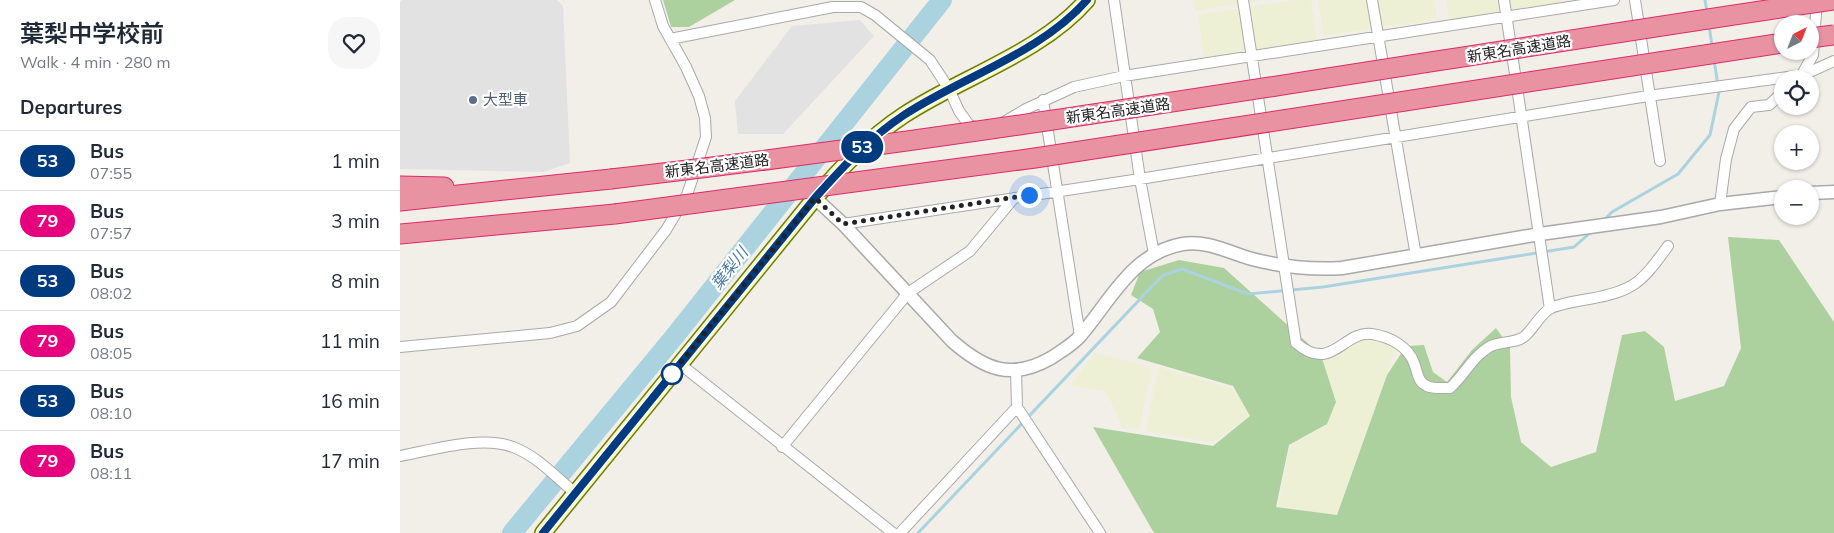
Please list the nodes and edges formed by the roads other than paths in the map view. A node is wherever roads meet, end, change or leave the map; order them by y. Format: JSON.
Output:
{"nodes":[{"id":1,"x":655,"y":0,"type":"edge"},
{"id":2,"x":1087,"y":0,"type":"edge"},
{"id":3,"x":1114,"y":0,"type":"edge"},
{"id":4,"x":1243,"y":0,"type":"edge"},
{"id":5,"x":1372,"y":0,"type":"edge"},
{"id":6,"x":1504,"y":0,"type":"edge"},
{"id":7,"x":1614,"y":0,"type":"edge"},
{"id":8,"x":1635,"y":0,"type":"edge"},
{"id":9,"x":1818,"y":0,"type":"edge"},
{"id":10,"x":1834,"y":0,"type":"edge"},
{"id":11,"x":863,"y":4,"type":"edge"},
{"id":12,"x":1507,"y":16,"type":"junction"},
{"id":13,"x":1834,"y":35,"type":"edge"},
{"id":14,"x":1819,"y":37,"type":"edge"},
{"id":15,"x":1378,"y":38,"type":"junction"},
{"id":16,"x":670,"y":39,"type":"junction"},
{"id":17,"x":1774,"y":44,"type":"edge"},
{"id":18,"x":1252,"y":56,"type":"junction"},
{"id":19,"x":1834,"y":61,"type":"edge"},
{"id":20,"x":1805,"y":70,"type":"edge"},
{"id":21,"x":1815,"y":70,"type":"edge"},
{"id":22,"x":1124,"y":76,"type":"junction"},
{"id":23,"x":1774,"y":80,"type":"edge"},
{"id":24,"x":949,"y":89,"type":"junction"},
{"id":25,"x":1648,"y":96,"type":"junction"},
{"id":26,"x":1043,"y":100,"type":"junction"},
{"id":27,"x":1774,"y":100,"type":"edge"},
{"id":28,"x":1523,"y":117,"type":"junction"},
{"id":29,"x":1394,"y":137,"type":"junction"},
{"id":30,"x":1268,"y":158,"type":"junction"},
{"id":31,"x":1660,"y":161,"type":"dead end"},
{"id":32,"x":1140,"y":179,"type":"junction"},
{"id":33,"x":400,"y":186,"type":"edge"},
{"id":34,"x":512,"y":189,"type":"junction"},
{"id":35,"x":1057,"y":190,"type":"junction"},
{"id":36,"x":1834,"y":192,"type":"edge"},
{"id":37,"x":1819,"y":193,"type":"edge"},
{"id":38,"x":815,"y":198,"type":"junction"},
{"id":39,"x":1014,"y":198,"type":"junction"},
{"id":40,"x":1774,"y":198,"type":"edge"},
{"id":41,"x":400,"y":201,"type":"edge"},
{"id":42,"x":1720,"y":204,"type":"junction"},
{"id":43,"x":843,"y":224,"type":"junction"},
{"id":44,"x":400,"y":234,"type":"edge"},
{"id":45,"x":1540,"y":234,"type":"junction"},
{"id":46,"x":1668,"y":246,"type":"dead end"},
{"id":47,"x":1154,"y":254,"type":"junction"},
{"id":48,"x":1416,"y":256,"type":"junction"},
{"id":49,"x":1285,"y":267,"type":"junction"},
{"id":50,"x":908,"y":293,"type":"junction"},
{"id":51,"x":1550,"y":308,"type":"junction"},
{"id":52,"x":1080,"y":336,"type":"junction"},
{"id":53,"x":400,"y":347,"type":"edge"},
{"id":54,"x":680,"y":364,"type":"junction"},
{"id":55,"x":1016,"y":370,"type":"junction"},
{"id":56,"x":1017,"y":407,"type":"junction"},
{"id":57,"x":782,"y":447,"type":"junction"},
{"id":58,"x":400,"y":456,"type":"edge"},
{"id":59,"x":575,"y":493,"type":"junction"},
{"id":60,"x":543,"y":533,"type":"edge"},
{"id":61,"x":893,"y":533,"type":"edge"},
{"id":62,"x":900,"y":533,"type":"edge"},
{"id":63,"x":1100,"y":533,"type":"edge"}],
"edges":[{"from":1,"to":16,"type":"street"},
{"from":2,"to":24,"type":"main road"},
{"from":3,"to":22,"type":"street"},
{"from":4,"to":18,"type":"street"},
{"from":5,"to":15,"type":"street"},
{"from":6,"to":12,"type":"street"},
{"from":7,"to":12,"type":"street"},
{"from":8,"to":25,"type":"street"},
{"from":9,"to":20,"type":"street"},
{"from":10,"to":34,"type":"highway","name":"新東名高速道路","bridge":true},
{"from":11,"to":16,"type":"street"},
{"from":11,"to":24,"type":"street"},
{"from":12,"to":15,"type":"street"},
{"from":12,"to":28,"type":"street"},
{"from":13,"to":14,"type":"highway","bridge":true},
{"from":15,"to":18,"type":"street"},
{"from":15,"to":29,"type":"street"},
{"from":16,"to":53,"type":"street"},
{"from":17,"to":44,"type":"highway","bridge":true},
{"from":18,"to":22,"type":"street"},
{"from":18,"to":30,"type":"street"},
{"from":19,"to":21,"type":"street"},
{"from":22,"to":26,"type":"street"},
{"from":22,"to":32,"type":"street"},
{"from":23,"to":25,"type":"street"},
{"from":24,"to":26,"type":"street"},
{"from":24,"to":38,"type":"main road"},
{"from":25,"to":28,"type":"street"},
{"from":25,"to":31,"type":"street"},
{"from":26,"to":35,"type":"street"},
{"from":27,"to":42,"type":"street"},
{"from":28,"to":29,"type":"street"},
{"from":28,"to":45,"type":"street"},
{"from":29,"to":30,"type":"street"},
{"from":29,"to":48,"type":"street"},
{"from":30,"to":32,"type":"street"},
{"from":30,"to":49,"type":"street"},
{"from":32,"to":35,"type":"street"},
{"from":32,"to":47,"type":"street"},
{"from":33,"to":34,"type":"highway"},
{"from":34,"to":41,"type":"highway","name":"新東名高速道路"},
{"from":35,"to":39,"type":"street"},
{"from":35,"to":52,"type":"street"},
{"from":36,"to":37,"type":"street"},
{"from":38,"to":43,"type":"street"},
{"from":38,"to":54,"type":"main road"},
{"from":39,"to":43,"type":"street"},
{"from":39,"to":50,"type":"street"},
{"from":40,"to":42,"type":"street"},
{"from":42,"to":45,"type":"street"},
{"from":43,"to":50,"type":"street"},
{"from":45,"to":48,"type":"street"},
{"from":45,"to":51,"type":"street"},
{"from":46,"to":51,"type":"street"},
{"from":47,"to":49,"type":"street"},
{"from":47,"to":52,"type":"street"},
{"from":48,"to":49,"type":"street"},
{"from":49,"to":51,"type":"street"},
{"from":50,"to":55,"type":"street"},
{"from":50,"to":57,"type":"street"},
{"from":52,"to":55,"type":"street"},
{"from":54,"to":57,"type":"street"},
{"from":54,"to":59,"type":"main road"},
{"from":55,"to":56,"type":"street"},
{"from":56,"to":62,"type":"street"},
{"from":56,"to":63,"type":"street"},
{"from":57,"to":61,"type":"street"},
{"from":58,"to":59,"type":"street"},
{"from":59,"to":60,"type":"main road"}]}
